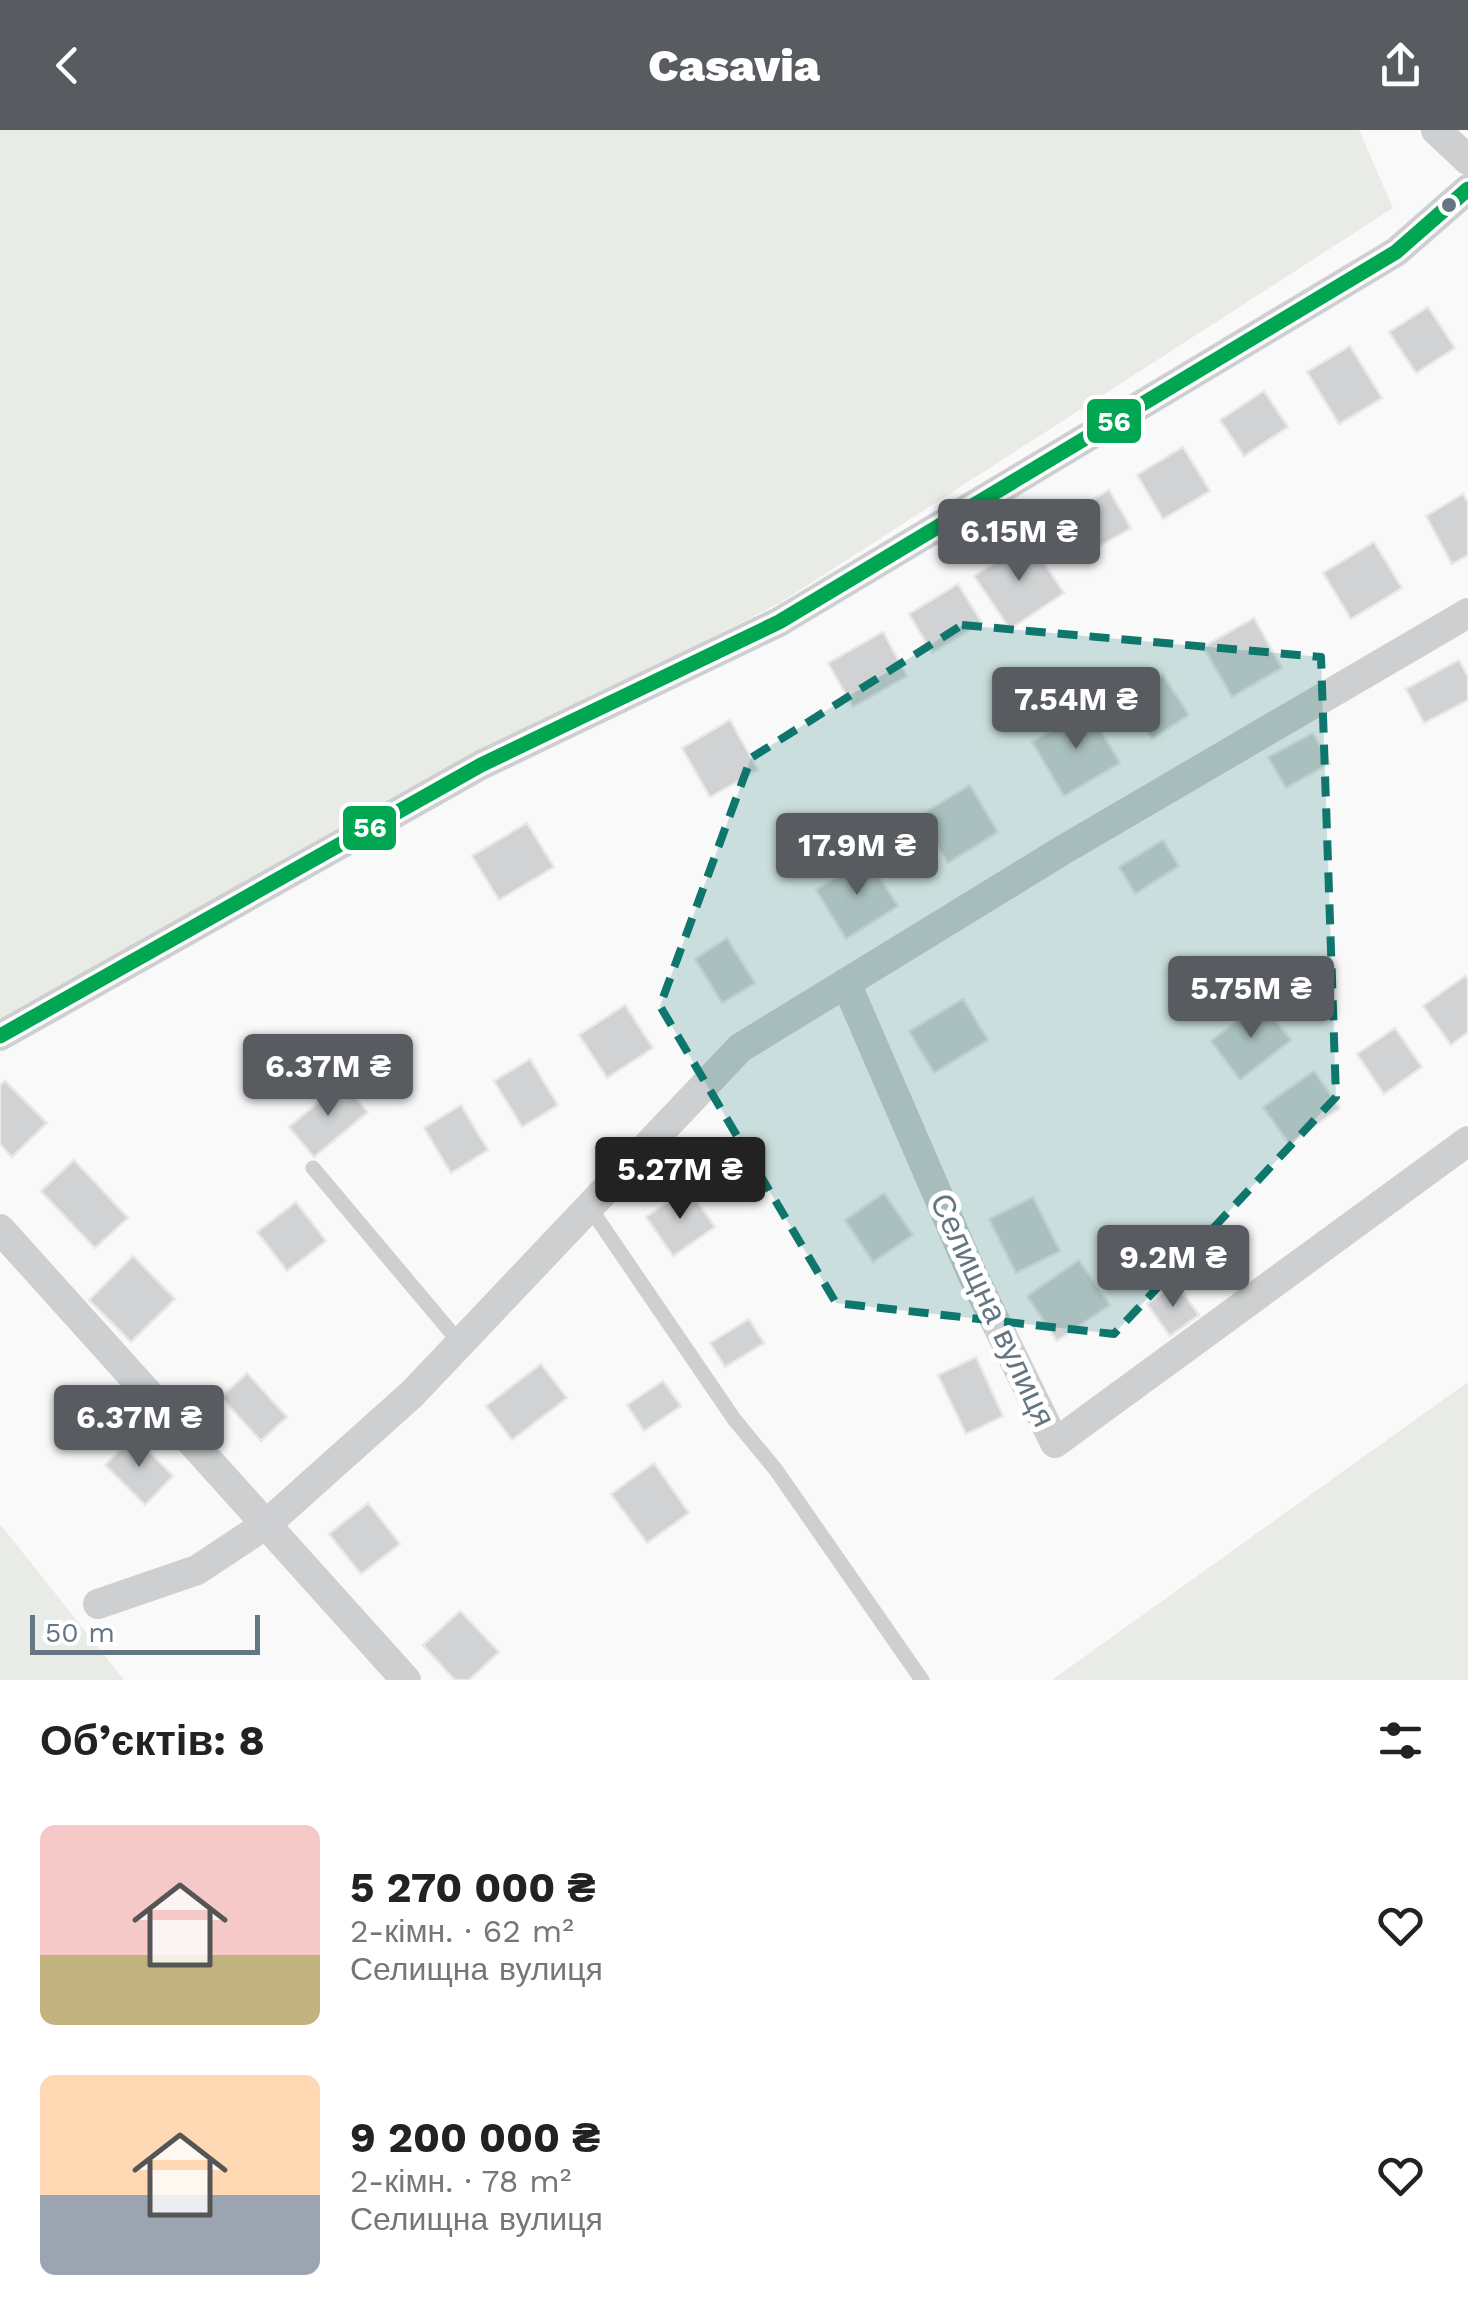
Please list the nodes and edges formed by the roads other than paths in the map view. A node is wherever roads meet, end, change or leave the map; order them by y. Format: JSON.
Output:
{"nodes":[{"id":1,"x":1436,"y":130,"type":"edge"},
{"id":2,"x":1468,"y":160,"type":"edge"},
{"id":3,"x":1468,"y":189,"type":"edge"},
{"id":4,"x":1468,"y":613,"type":"edge"},
{"id":5,"x":846,"y":983,"type":"junction"},
{"id":6,"x":0,"y":1036,"type":"edge"},
{"id":7,"x":1468,"y":1140,"type":"edge"},
{"id":8,"x":313,"y":1168,"type":"dead end"},
{"id":9,"x":588,"y":1205,"type":"junction"},
{"id":10,"x":0,"y":1229,"type":"edge"},
{"id":11,"x":460,"y":1343,"type":"junction"},
{"id":12,"x":268,"y":1523,"type":"junction"},
{"id":13,"x":98,"y":1604,"type":"dead end"},
{"id":14,"x":406,"y":1680,"type":"edge"},
{"id":15,"x":922,"y":1680,"type":"edge"}],
"edges":[{"from":1,"to":2,"type":"street"},
{"from":3,"to":6,"type":"street"},
{"from":4,"to":5,"type":"street"},
{"from":5,"to":7,"type":"street","name":"Селищна вулиця"},
{"from":5,"to":9,"type":"street"},
{"from":8,"to":11,"type":"lane"},
{"from":9,"to":11,"type":"street"},
{"from":9,"to":15,"type":"lane"},
{"from":10,"to":12,"type":"street"},
{"from":11,"to":12,"type":"street"},
{"from":12,"to":13,"type":"street"},
{"from":12,"to":14,"type":"street"}]}
